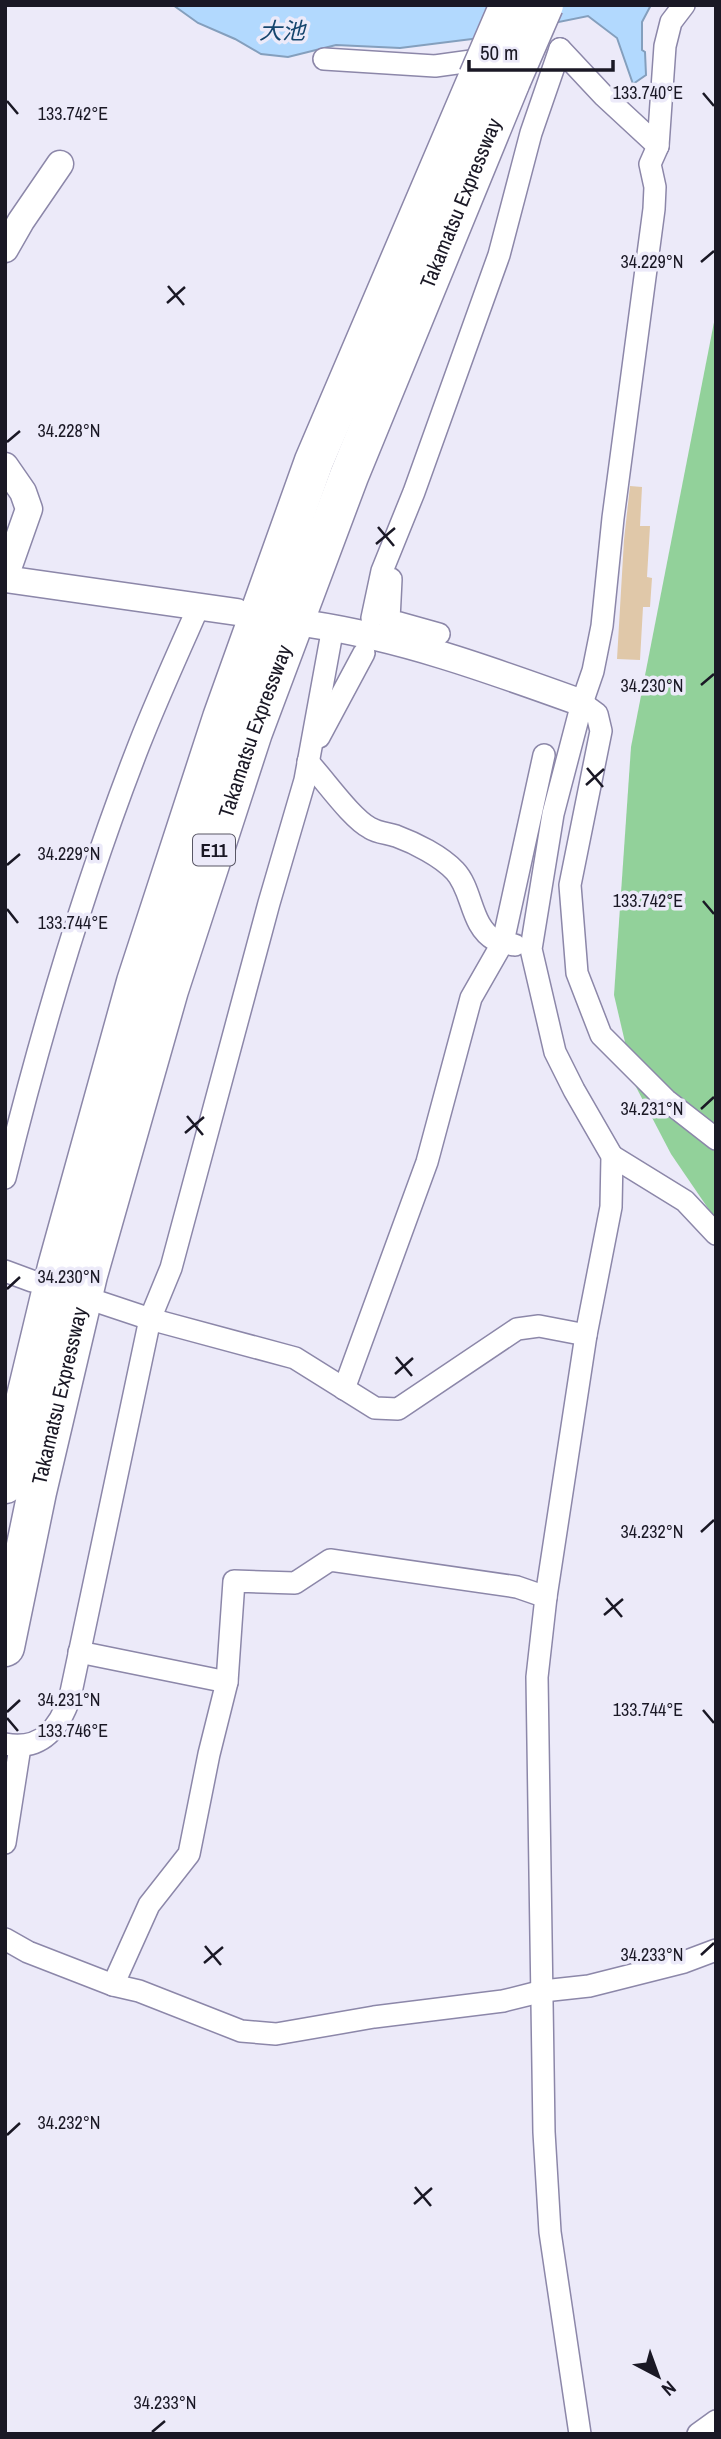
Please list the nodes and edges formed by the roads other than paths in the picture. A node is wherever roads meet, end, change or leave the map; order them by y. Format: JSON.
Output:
{"nodes":[{"id":1,"x":509,"y":5,"type":"edge"},
{"id":2,"x":544,"y":5,"type":"edge"},
{"id":3,"x":684,"y":5,"type":"edge"},
{"id":4,"x":560,"y":49,"type":"junction"},
{"id":5,"x":324,"y":59,"type":"dead end"},
{"id":6,"x":495,"y":79,"type":"junction"},
{"id":7,"x":658,"y":146,"type":"junction"},
{"id":8,"x":60,"y":164,"type":"dead end"},
{"id":9,"x":5,"y":249,"type":"edge"},
{"id":10,"x":5,"y":466,"type":"edge"},
{"id":11,"x":387,"y":558,"type":"junction"},
{"id":12,"x":5,"y":578,"type":"edge"},
{"id":13,"x":198,"y":608,"type":"junction"},
{"id":14,"x":237,"y":611,"type":"dead end"},
{"id":15,"x":372,"y":618,"type":"dead end"},
{"id":16,"x":321,"y":626,"type":"joint"},
{"id":17,"x":439,"y":634,"type":"dead end"},
{"id":18,"x":365,"y":653,"type":"dead end"},
{"id":19,"x":582,"y":703,"type":"junction"},
{"id":20,"x":544,"y":755,"type":"dead end"},
{"id":21,"x":309,"y":758,"type":"junction"},
{"id":22,"x":503,"y":942,"type":"junction"},
{"id":23,"x":531,"y":949,"type":"junction"},
{"id":24,"x":716,"y":1139,"type":"edge"},
{"id":25,"x":612,"y":1156,"type":"junction"},
{"id":26,"x":5,"y":1178,"type":"edge"},
{"id":27,"x":716,"y":1234,"type":"edge"},
{"id":28,"x":5,"y":1271,"type":"edge"},
{"id":29,"x":32,"y":1281,"type":"dead end"},
{"id":30,"x":99,"y":1302,"type":"dead end"},
{"id":31,"x":150,"y":1319,"type":"junction"},
{"id":32,"x":586,"y":1335,"type":"junction"},
{"id":33,"x":344,"y":1389,"type":"junction"},
{"id":34,"x":5,"y":1484,"type":"edge"},
{"id":35,"x":546,"y":1597,"type":"junction"},
{"id":36,"x":5,"y":1647,"type":"edge"},
{"id":37,"x":79,"y":1652,"type":"junction"},
{"id":38,"x":227,"y":1682,"type":"junction"},
{"id":39,"x":13,"y":1745,"type":"edge"},
{"id":40,"x":5,"y":1843,"type":"edge"},
{"id":41,"x":5,"y":1939,"type":"edge"},
{"id":42,"x":716,"y":1950,"type":"edge"},
{"id":43,"x":113,"y":1985,"type":"junction"},
{"id":44,"x":543,"y":1992,"type":"junction"},
{"id":45,"x":716,"y":2421,"type":"edge"},
{"id":46,"x":580,"y":2434,"type":"edge"},
{"id":47,"x":698,"y":2434,"type":"edge"}],
"edges":[{"from":1,"to":6,"type":"highway","name":"Takamatsu Expressway","number":"E11","bridge":true},
{"from":2,"to":6,"type":"highway","name":"Takamatsu Expressway","number":"E11","bridge":true},
{"from":3,"to":7,"type":"street"},
{"from":4,"to":5,"type":"street"},
{"from":4,"to":7,"type":"street"},
{"from":4,"to":11,"type":"street"},
{"from":6,"to":34,"type":"highway","name":"Takamatsu Expressway","number":"E11"},
{"from":6,"to":36,"type":"highway","name":"Takamatsu Expressway","number":"E11"},
{"from":7,"to":19,"type":"street"},
{"from":8,"to":9,"type":"street"},
{"from":10,"to":12,"type":"street"},
{"from":11,"to":15,"type":"street"},
{"from":11,"to":17,"type":"street"},
{"from":12,"to":13,"type":"street"},
{"from":13,"to":14,"type":"street"},
{"from":13,"to":26,"type":"street"},
{"from":16,"to":19,"type":"street"},
{"from":16,"to":21,"type":"street"},
{"from":18,"to":21,"type":"street"},
{"from":19,"to":23,"type":"street"},
{"from":19,"to":24,"type":"street"},
{"from":20,"to":22,"type":"street"},
{"from":21,"to":22,"type":"street"},
{"from":21,"to":31,"type":"street"},
{"from":22,"to":23,"type":"street"},
{"from":22,"to":33,"type":"street"},
{"from":23,"to":25,"type":"street"},
{"from":25,"to":27,"type":"street"},
{"from":25,"to":32,"type":"street"},
{"from":28,"to":29,"type":"street"},
{"from":30,"to":31,"type":"street"},
{"from":31,"to":33,"type":"street"},
{"from":31,"to":37,"type":"street"},
{"from":32,"to":33,"type":"street"},
{"from":32,"to":35,"type":"street"},
{"from":35,"to":38,"type":"street"},
{"from":35,"to":44,"type":"street"},
{"from":37,"to":38,"type":"street"},
{"from":37,"to":39,"type":"street"},
{"from":38,"to":43,"type":"street"},
{"from":39,"to":40,"type":"street"},
{"from":41,"to":43,"type":"street"},
{"from":42,"to":44,"type":"street"},
{"from":43,"to":44,"type":"street"},
{"from":44,"to":46,"type":"street"},
{"from":45,"to":47,"type":"street"}]}
